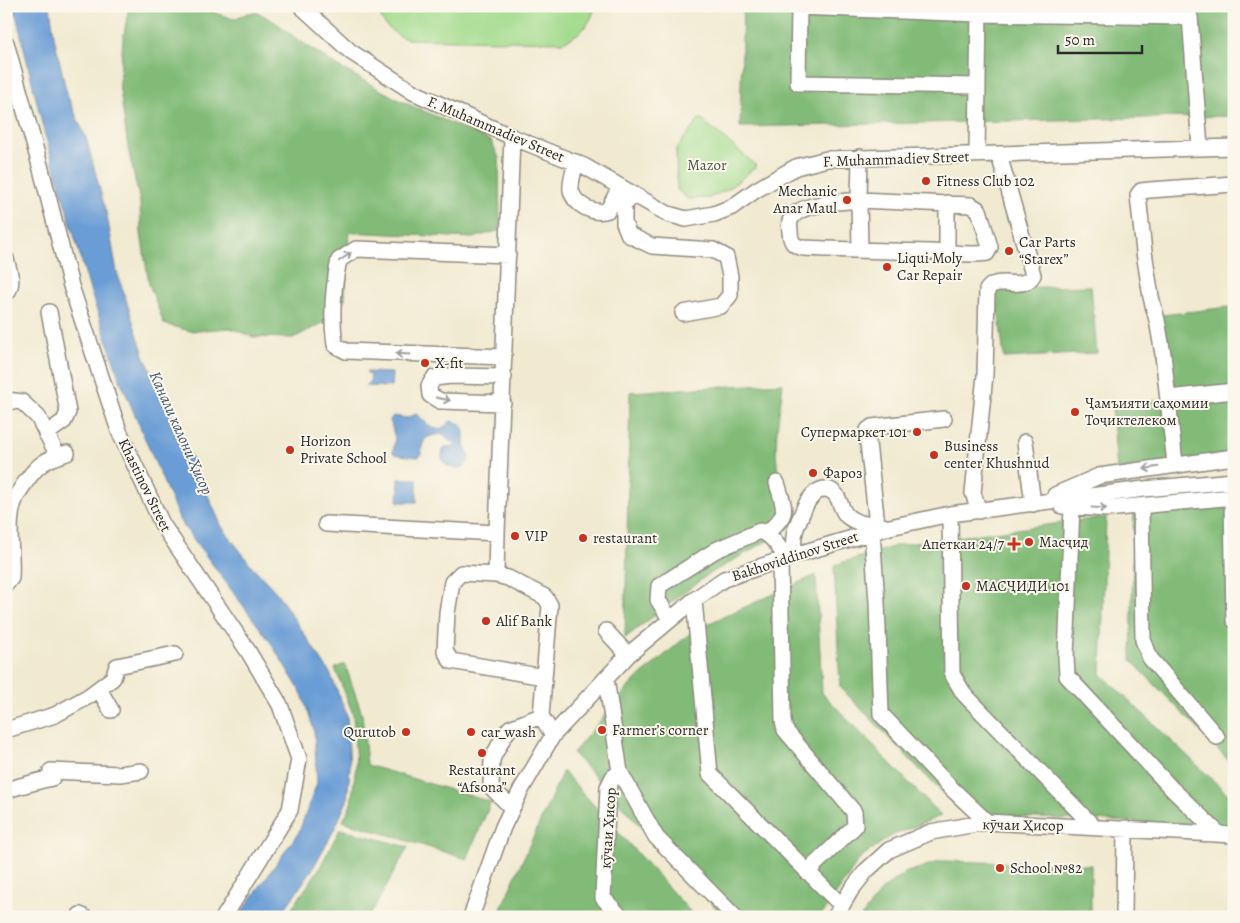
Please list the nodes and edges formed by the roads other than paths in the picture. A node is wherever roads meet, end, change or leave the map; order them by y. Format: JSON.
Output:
{"nodes":[{"id":1,"x":301,"y":6,"type":"edge"},
{"id":2,"x":799,"y":7,"type":"edge"},
{"id":3,"x":979,"y":10,"type":"edge"},
{"id":4,"x":1045,"y":10,"type":"edge"},
{"id":5,"x":1118,"y":11,"type":"edge"},
{"id":6,"x":6,"y":43,"type":"edge"},
{"id":7,"x":978,"y":86,"type":"junction"},
{"id":8,"x":512,"y":137,"type":"junction"},
{"id":9,"x":1200,"y":147,"type":"junction"},
{"id":10,"x":1234,"y":147,"type":"edge"},
{"id":11,"x":999,"y":154,"type":"junction"},
{"id":12,"x":977,"y":155,"type":"junction"},
{"id":13,"x":860,"y":157,"type":"junction"},
{"id":14,"x":576,"y":162,"type":"junction"},
{"id":15,"x":1234,"y":184,"type":"edge"},
{"id":16,"x":620,"y":187,"type":"junction"},
{"id":17,"x":634,"y":195,"type":"junction"},
{"id":18,"x":859,"y":200,"type":"junction"},
{"id":19,"x":947,"y":203,"type":"junction"},
{"id":20,"x":860,"y":250,"type":"junction"},
{"id":21,"x":947,"y":252,"type":"junction"},
{"id":22,"x":508,"y":256,"type":"junction"},
{"id":23,"x":6,"y":259,"type":"edge"},
{"id":24,"x":6,"y":294,"type":"edge"},
{"id":25,"x":49,"y":312,"type":"dead end"},
{"id":26,"x":683,"y":313,"type":"dead end"},
{"id":27,"x":504,"y":357,"type":"junction"},
{"id":28,"x":504,"y":377,"type":"junction"},
{"id":29,"x":1234,"y":391,"type":"edge"},
{"id":30,"x":1169,"y":398,"type":"junction"},
{"id":31,"x":6,"y":400,"type":"edge"},
{"id":32,"x":503,"y":403,"type":"junction"},
{"id":33,"x":944,"y":419,"type":"dead end"},
{"id":34,"x":46,"y":434,"type":"junction"},
{"id":35,"x":1025,"y":442,"type":"dead end"},
{"id":36,"x":1234,"y":457,"type":"edge"},
{"id":37,"x":1175,"y":464,"type":"junction"},
{"id":38,"x":1234,"y":481,"type":"edge"},
{"id":39,"x":777,"y":484,"type":"dead end"},
{"id":40,"x":1233,"y":497,"type":"edge"},
{"id":41,"x":1033,"y":504,"type":"junction"},
{"id":42,"x":1141,"y":506,"type":"junction"},
{"id":43,"x":1072,"y":507,"type":"junction"},
{"id":44,"x":979,"y":511,"type":"junction"},
{"id":45,"x":950,"y":514,"type":"junction"},
{"id":46,"x":326,"y":524,"type":"dead end"},
{"id":47,"x":880,"y":528,"type":"junction"},
{"id":48,"x":497,"y":533,"type":"junction"},
{"id":49,"x":766,"y":533,"type":"junction"},
{"id":50,"x":787,"y":558,"type":"junction"},
{"id":51,"x":496,"y":575,"type":"junction"},
{"id":52,"x":6,"y":584,"type":"edge"},
{"id":53,"x":694,"y":600,"type":"junction"},
{"id":54,"x":670,"y":619,"type":"junction"},
{"id":55,"x":1234,"y":620,"type":"edge"},
{"id":56,"x":606,"y":631,"type":"dead end"},
{"id":57,"x":175,"y":654,"type":"dead end"},
{"id":58,"x":628,"y":655,"type":"junction"},
{"id":59,"x":544,"y":677,"type":"junction"},
{"id":60,"x":606,"y":678,"type":"junction"},
{"id":61,"x":98,"y":688,"type":"junction"},
{"id":62,"x":111,"y":710,"type":"dead end"},
{"id":63,"x":541,"y":716,"type":"junction"},
{"id":64,"x":6,"y":730,"type":"edge"},
{"id":65,"x":553,"y":735,"type":"junction"},
{"id":66,"x":1217,"y":738,"type":"dead end"},
{"id":67,"x":141,"y":771,"type":"dead end"},
{"id":68,"x":620,"y":772,"type":"junction"},
{"id":69,"x":6,"y":790,"type":"edge"},
{"id":70,"x":512,"y":808,"type":"junction"},
{"id":71,"x":987,"y":822,"type":"junction"},
{"id":72,"x":1094,"y":827,"type":"junction"},
{"id":73,"x":1125,"y":828,"type":"junction"},
{"id":74,"x":1218,"y":833,"type":"junction"},
{"id":75,"x":1234,"y":835,"type":"edge"},
{"id":76,"x":808,"y":872,"type":"junction"},
{"id":77,"x":838,"y":911,"type":"edge"},
{"id":78,"x":224,"y":917,"type":"edge"},
{"id":79,"x":471,"y":917,"type":"edge"},
{"id":80,"x":621,"y":917,"type":"edge"},
{"id":81,"x":735,"y":917,"type":"edge"},
{"id":82,"x":1124,"y":917,"type":"edge"}],
"edges":[{"from":1,"to":8,"type":"street","name":"F. Muhammadiev Street"},
{"from":2,"to":3,"type":"street"},
{"from":2,"to":7,"type":"street"},
{"from":3,"to":4,"type":"street"},
{"from":3,"to":7,"type":"street"},
{"from":4,"to":5,"type":"street"},
{"from":5,"to":9,"type":"street"},
{"from":6,"to":78,"type":"street","name":"Khastinov Street"},
{"from":7,"to":12,"type":"street"},
{"from":8,"to":14,"type":"street","name":"F. Muhammadiev Street"},
{"from":8,"to":22,"type":"street"},
{"from":9,"to":10,"type":"street","name":"F. Muhammadiev Street"},
{"from":9,"to":11,"type":"street","name":"F. Muhammadiev Street"},
{"from":11,"to":12,"type":"street","name":"F. Muhammadiev Street"},
{"from":11,"to":44,"type":"street"},
{"from":12,"to":13,"type":"street","name":"F. Muhammadiev Street"},
{"from":13,"to":17,"type":"street","name":"F. Muhammadiev Street"},
{"from":13,"to":18,"type":"street"},
{"from":14,"to":16,"type":"street","name":"F. Muhammadiev Street"},
{"from":14,"to":16,"type":"street"},
{"from":15,"to":30,"type":"street"},
{"from":16,"to":17,"type":"street","name":"F. Muhammadiev Street"},
{"from":17,"to":26,"type":"street"},
{"from":18,"to":19,"type":"street"},
{"from":18,"to":20,"type":"street"},
{"from":18,"to":20,"type":"street"},
{"from":19,"to":21,"type":"street"},
{"from":19,"to":21,"type":"street"},
{"from":20,"to":21,"type":"street"},
{"from":22,"to":27,"type":"street"},
{"from":27,"to":22,"type":"street","one_way":true},
{"from":23,"to":24,"type":"street"},
{"from":25,"to":34,"type":"street"},
{"from":27,"to":28,"type":"street"},
{"from":28,"to":32,"type":"street"},
{"from":28,"to":32,"type":"street","one_way":true},
{"from":29,"to":30,"type":"street"},
{"from":30,"to":37,"type":"street"},
{"from":31,"to":34,"type":"street"},
{"from":32,"to":48,"type":"street"},
{"from":33,"to":47,"type":"street"},
{"from":34,"to":52,"type":"street"},
{"from":35,"to":41,"type":"street"},
{"from":36,"to":37,"type":"street"},
{"from":37,"to":41,"type":"street","one_way":true},
{"from":38,"to":41,"type":"street","name":"Bakhoviddinov Street"},
{"from":39,"to":49,"type":"street"},
{"from":40,"to":42,"type":"street"},
{"from":40,"to":55,"type":"street"},
{"from":41,"to":43,"type":"street"},
{"from":41,"to":44,"type":"street","name":"Bakhoviddinov Street"},
{"from":43,"to":42,"type":"street","one_way":true},
{"from":42,"to":66,"type":"street"},
{"from":43,"to":74,"type":"street"},
{"from":44,"to":45,"type":"street","name":"Bakhoviddinov Street"},
{"from":45,"to":47,"type":"street","name":"Bakhoviddinov Street"},
{"from":45,"to":72,"type":"street"},
{"from":46,"to":48,"type":"street"},
{"from":47,"to":50,"type":"street","name":"Bakhoviddinov Street"},
{"from":47,"to":50,"type":"street"},
{"from":47,"to":71,"type":"street"},
{"from":48,"to":51,"type":"street"},
{"from":49,"to":50,"type":"street"},
{"from":49,"to":54,"type":"street"},
{"from":50,"to":53,"type":"street","name":"Bakhoviddinov Street"},
{"from":50,"to":76,"type":"street"},
{"from":51,"to":59,"type":"street"},
{"from":51,"to":59,"type":"street"},
{"from":53,"to":54,"type":"street","name":"Bakhoviddinov Street"},
{"from":53,"to":76,"type":"street","name":"кӯчаи Ҳисор"},
{"from":54,"to":58,"type":"street","name":"Bakhoviddinov Street"},
{"from":56,"to":58,"type":"street"},
{"from":57,"to":61,"type":"street"},
{"from":58,"to":60,"type":"street","name":"Bakhoviddinov Street"},
{"from":59,"to":63,"type":"street"},
{"from":60,"to":65,"type":"street","name":"Bakhoviddinov Street"},
{"from":60,"to":68,"type":"street","name":"кӯчаи Ҳисор"},
{"from":61,"to":62,"type":"street"},
{"from":61,"to":64,"type":"street"},
{"from":63,"to":65,"type":"street"},
{"from":63,"to":70,"type":"street"},
{"from":65,"to":70,"type":"street","name":"Bakhoviddinov Street"},
{"from":67,"to":69,"type":"street"},
{"from":68,"to":80,"type":"street","name":"кӯчаи Ҳисор"},
{"from":68,"to":81,"type":"street"},
{"from":70,"to":79,"type":"street","name":"Bakhoviddinov Street"},
{"from":71,"to":72,"type":"street","name":"кӯчаи Ҳисор"},
{"from":71,"to":77,"type":"street","name":"кӯчаи Ҳисор"},
{"from":72,"to":73,"type":"street","name":"кӯчаи Ҳисор"},
{"from":73,"to":74,"type":"street","name":"кӯчаи Ҳисор"},
{"from":73,"to":82,"type":"street"},
{"from":74,"to":75,"type":"street","name":"кӯчаи Ҳисор"},
{"from":76,"to":77,"type":"street","name":"кӯчаи Ҳисор"}]}
